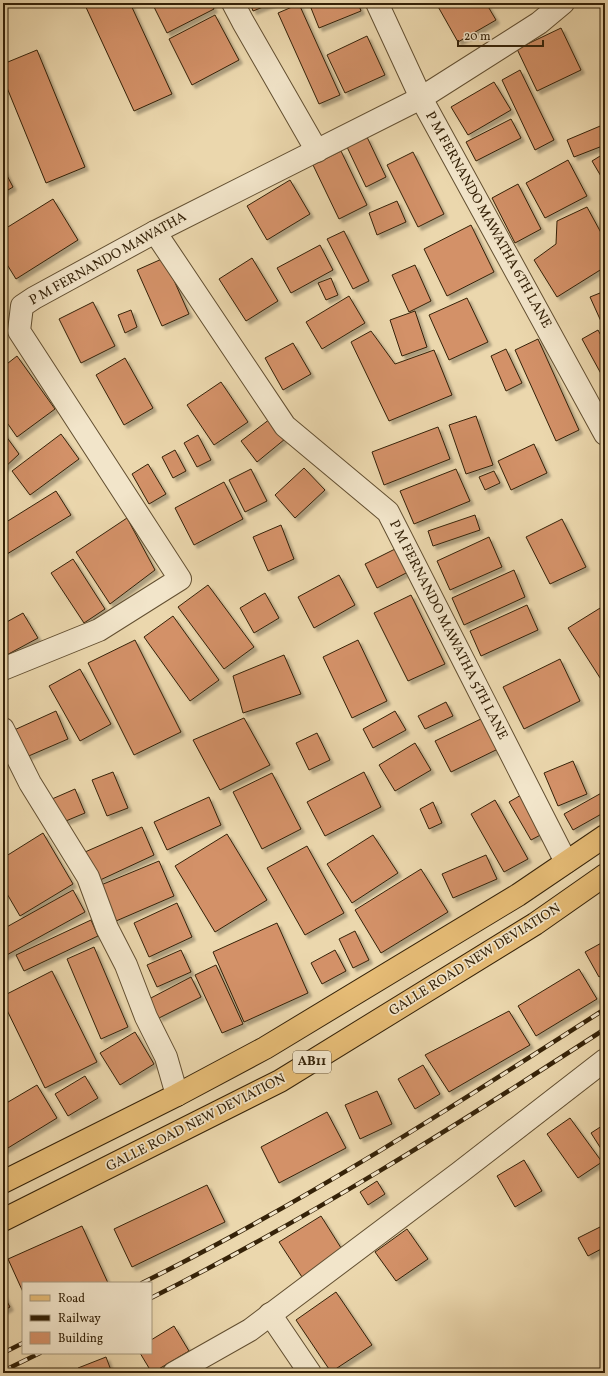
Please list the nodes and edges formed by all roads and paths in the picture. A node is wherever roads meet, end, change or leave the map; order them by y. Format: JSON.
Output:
{"nodes":[{"id":1,"x":234,"y":3,"type":"edge"},
{"id":2,"x":378,"y":3,"type":"edge"},
{"id":3,"x":563,"y":3,"type":"edge"},
{"id":4,"x":421,"y":98,"type":"junction"},
{"id":5,"x":317,"y":151,"type":"junction"},
{"id":6,"x":155,"y":232,"type":"junction"},
{"id":7,"x":605,"y":434,"type":"edge"},
{"id":8,"x":3,"y":669,"type":"edge"},
{"id":9,"x":3,"y":729,"type":"edge"},
{"id":10,"x":605,"y":836,"type":"edge"},
{"id":11,"x":566,"y":862,"type":"junction"},
{"id":12,"x":605,"y":875,"type":"edge"},
{"id":13,"x":605,"y":1060,"type":"edge"},
{"id":14,"x":177,"y":1095,"type":"junction"},
{"id":15,"x":3,"y":1182,"type":"edge"},
{"id":16,"x":3,"y":1220,"type":"edge"},
{"id":17,"x":270,"y":1314,"type":"junction"},
{"id":18,"x":174,"y":1373,"type":"edge"},
{"id":19,"x":310,"y":1373,"type":"edge"}],
"edges":[{"from":1,"to":5,"type":"street"},
{"from":2,"to":4,"type":"street","name":"P M FERNANDO MAWATHA 6TH LANE"},
{"from":3,"to":4,"type":"street","name":"P M FERNANDO MAWATHA"},
{"from":4,"to":5,"type":"street","name":"P M FERNANDO MAWATHA"},
{"from":4,"to":7,"type":"street","name":"P M FERNANDO MAWATHA 6TH LANE"},
{"from":5,"to":6,"type":"street","name":"P M FERNANDO MAWATHA"},
{"from":6,"to":8,"type":"street","name":"P M FERNANDO MAWATHA"},
{"from":6,"to":11,"type":"street","name":"P M FERNANDO MAWATHA 5TH LANE"},
{"from":9,"to":14,"type":"street"},
{"from":10,"to":11,"type":"main road","number":"AB11"},
{"from":11,"to":14,"type":"main road","number":"AB11"},
{"from":12,"to":16,"type":"main road","name":"GALLE ROAD NEW DEVIATION","number":"AB11"},
{"from":13,"to":17,"type":"street"},
{"from":14,"to":15,"type":"main road","number":"AB11"},
{"from":17,"to":18,"type":"street"},
{"from":17,"to":19,"type":"street"}]}
